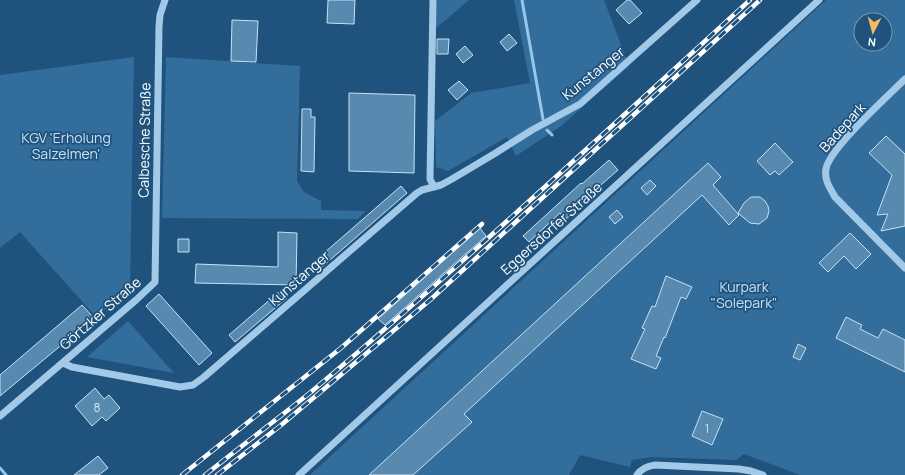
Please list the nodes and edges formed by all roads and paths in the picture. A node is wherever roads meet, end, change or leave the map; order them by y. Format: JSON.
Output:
{"nodes":[{"id":1,"x":165,"y":0,"type":"edge"},
{"id":2,"x":433,"y":0,"type":"edge"},
{"id":3,"x":697,"y":0,"type":"edge"},
{"id":4,"x":819,"y":0,"type":"edge"},
{"id":5,"x":905,"y":79,"type":"edge"},
{"id":6,"x":434,"y":187,"type":"junction"},
{"id":7,"x":905,"y":268,"type":"edge"},
{"id":8,"x":155,"y":282,"type":"joint"},
{"id":9,"x":63,"y":363,"type":"junction"},
{"id":10,"x":180,"y":387,"type":"joint"},
{"id":11,"x":0,"y":416,"type":"edge"},
{"id":12,"x":300,"y":475,"type":"edge"},
{"id":13,"x":637,"y":475,"type":"edge"},
{"id":14,"x":763,"y":475,"type":"edge"}],
"edges":[{"from":1,"to":8,"type":"street","name":"Calbesche Straße"},
{"from":2,"to":6,"type":"street"},
{"from":3,"to":6,"type":"street","name":"Kunstanger"},
{"from":4,"to":12,"type":"street","name":"Eggersdorfer Straße"},
{"from":5,"to":7,"type":"street","name":"Badepark"},
{"from":6,"to":10,"type":"street","name":"Kunstanger"},
{"from":8,"to":9,"type":"street","name":"Görtzker Straße"},
{"from":9,"to":10,"type":"street","name":"Görtzker Straße"},
{"from":9,"to":11,"type":"street","name":"Görtzker Straße"},
{"from":13,"to":14,"type":"street"}]}
